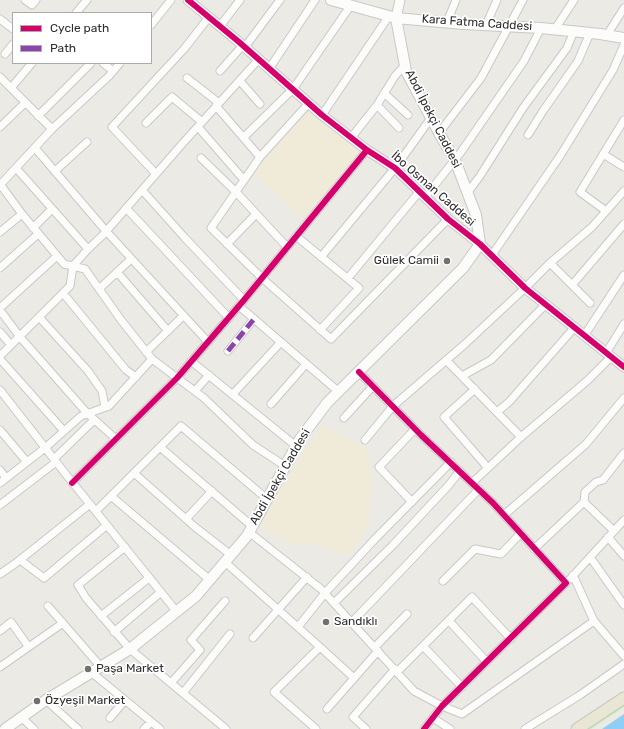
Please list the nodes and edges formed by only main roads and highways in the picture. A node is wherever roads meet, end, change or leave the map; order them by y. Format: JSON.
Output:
{"nodes":[{"id":1,"x":331,"y":0,"type":"edge"},
{"id":2,"x":354,"y":4,"type":"edge"},
{"id":3,"x":392,"y":16,"type":"junction"},
{"id":4,"x":624,"y":38,"type":"edge"},
{"id":5,"x":624,"y":698,"type":"edge"},
{"id":6,"x":5,"y":729,"type":"edge"},
{"id":7,"x":577,"y":729,"type":"edge"}],
"edges":[{"from":1,"to":2,"type":"main road","name":"Kara Fatma Caddesi"},
{"from":2,"to":3,"type":"main road","name":"Kara Fatma Caddesi"},
{"from":3,"to":4,"type":"main road","name":"Kara Fatma Caddesi"},
{"from":3,"to":6,"type":"main road","name":"Abdi İpekçi Caddesi"},
{"from":5,"to":7,"type":"main road"}]}
